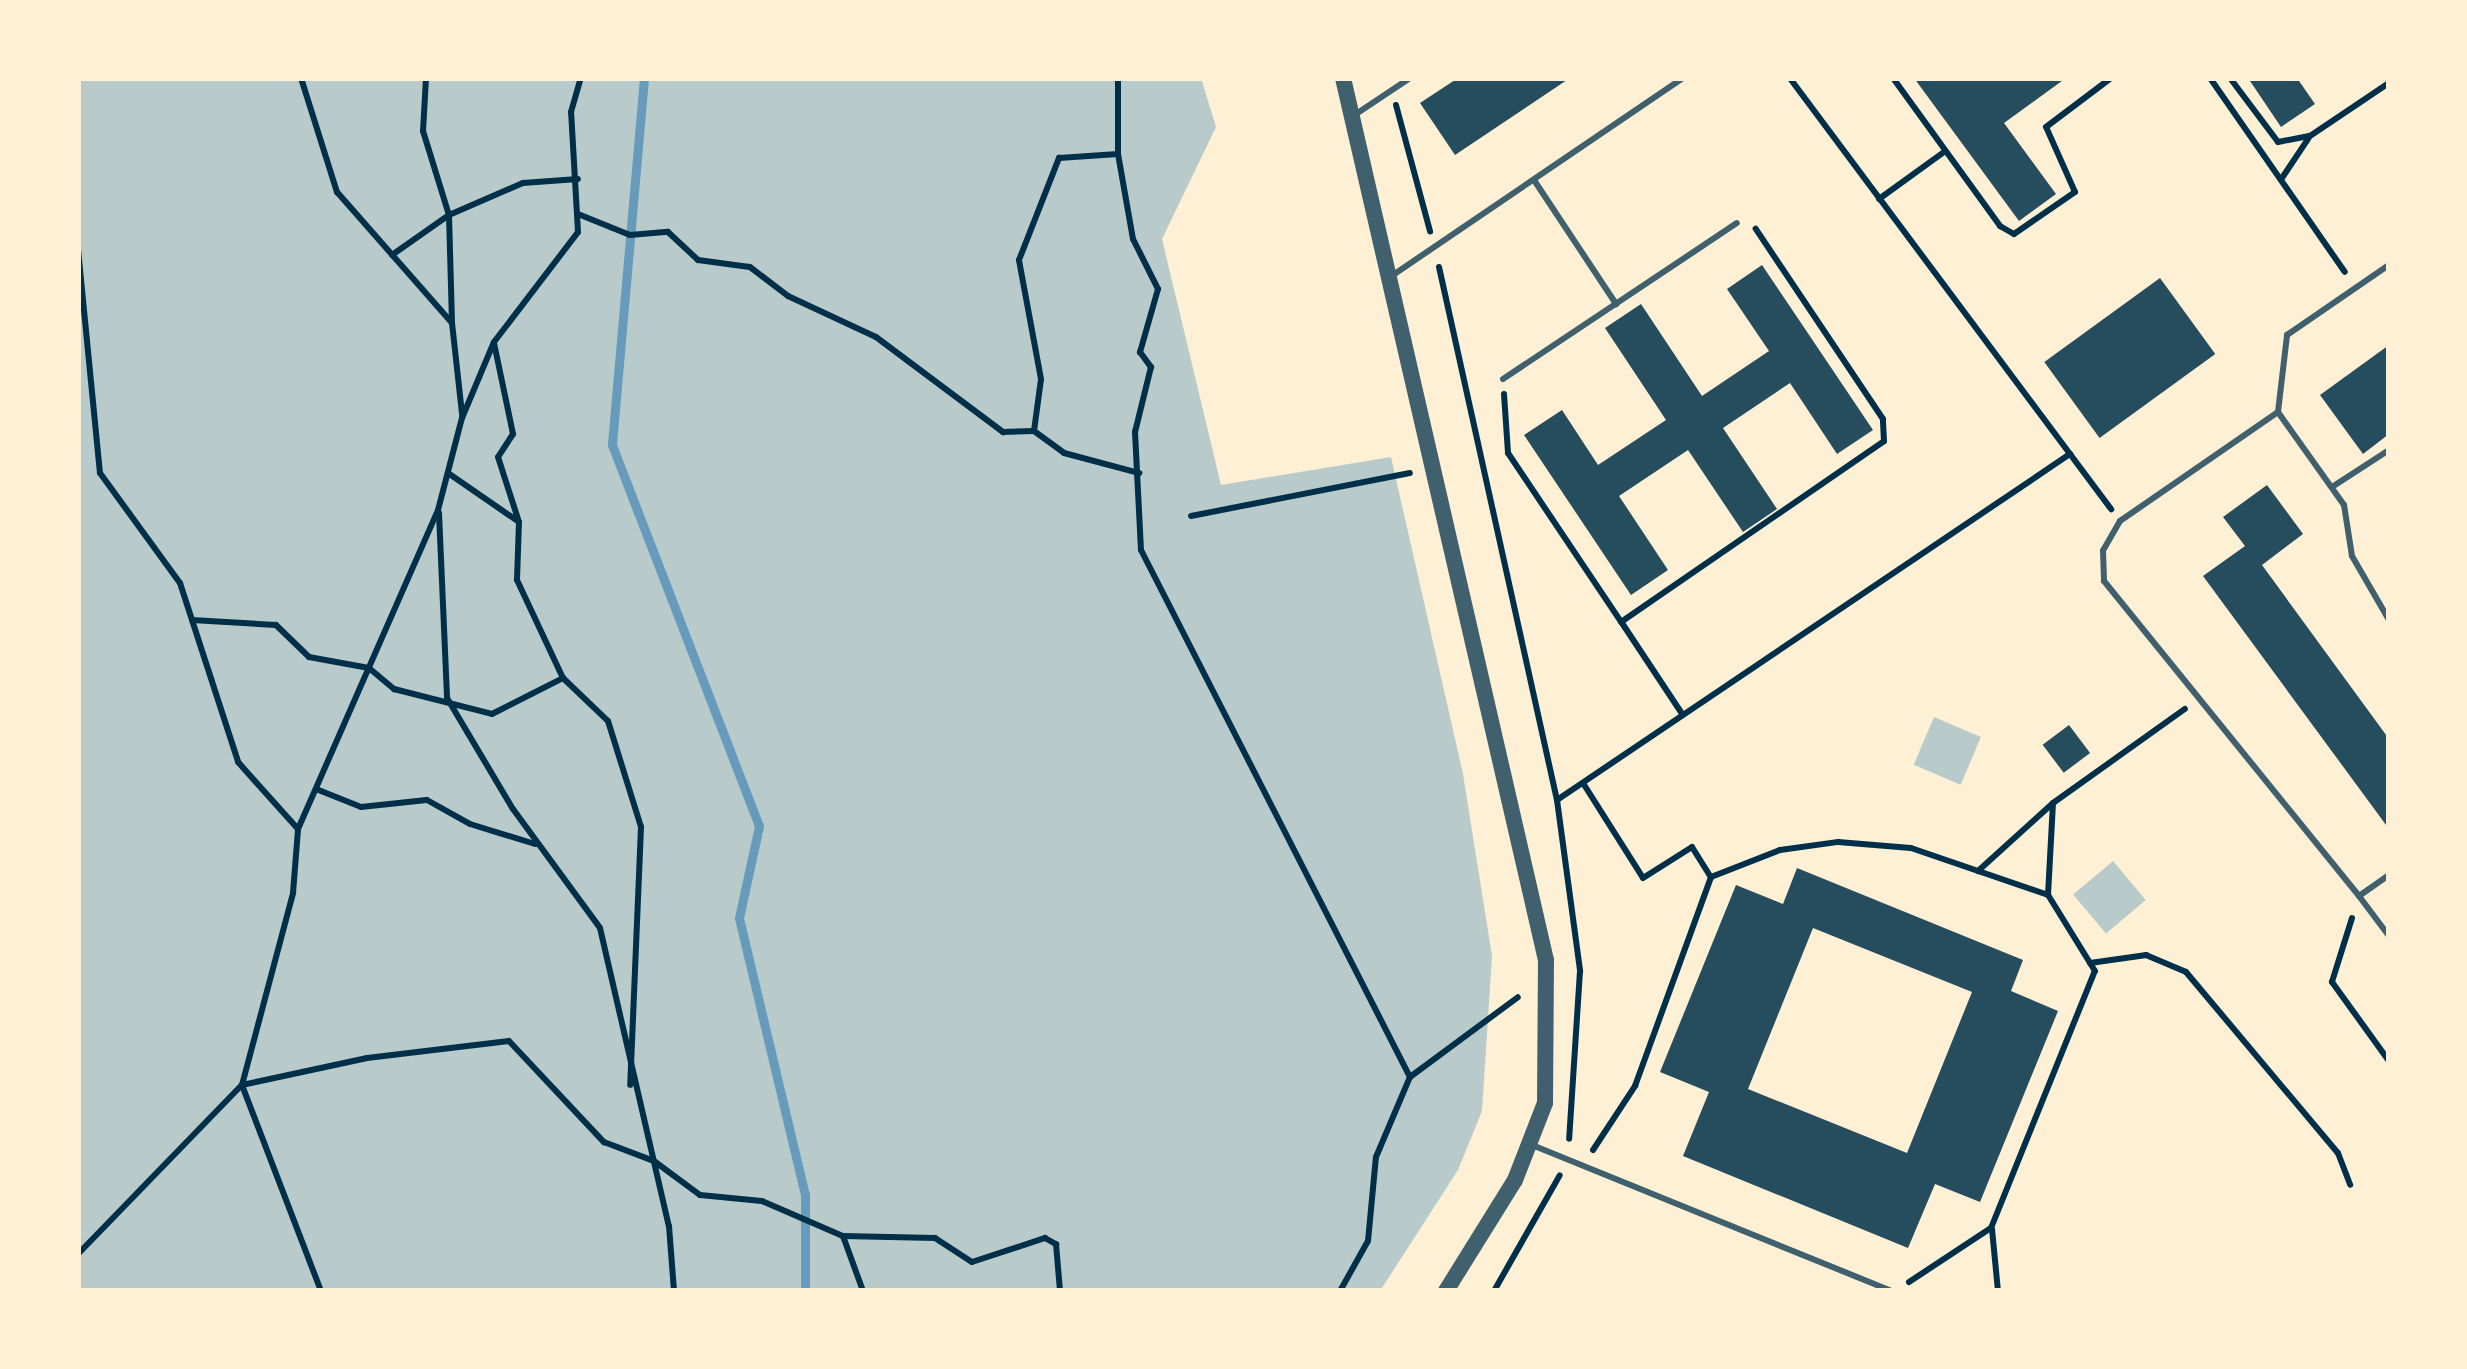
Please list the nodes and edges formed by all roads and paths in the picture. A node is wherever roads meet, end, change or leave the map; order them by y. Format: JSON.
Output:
{"nodes":[{"id":1,"x":301,"y":78,"type":"edge"},
{"id":2,"x":426,"y":78,"type":"edge"},
{"id":3,"x":581,"y":78,"type":"edge"},
{"id":4,"x":1118,"y":78,"type":"edge"},
{"id":5,"x":1343,"y":78,"type":"edge"},
{"id":6,"x":1410,"y":78,"type":"edge"},
{"id":7,"x":1683,"y":78,"type":"edge"},
{"id":8,"x":1790,"y":78,"type":"edge"},
{"id":9,"x":1893,"y":78,"type":"edge"},
{"id":10,"x":2111,"y":78,"type":"edge"},
{"id":11,"x":2210,"y":78,"type":"edge"},
{"id":12,"x":2230,"y":78,"type":"edge"},
{"id":13,"x":2389,"y":82,"type":"edge"},
{"id":14,"x":1352,"y":116,"type":"junction"},
{"id":15,"x":2310,"y":136,"type":"junction"},
{"id":16,"x":1945,"y":151,"type":"junction"},
{"id":17,"x":1118,"y":154,"type":"junction"},
{"id":18,"x":578,"y":178,"type":"junction"},
{"id":19,"x":1534,"y":180,"type":"junction"},
{"id":20,"x":2281,"y":180,"type":"junction"},
{"id":21,"x":1879,"y":199,"type":"junction"},
{"id":22,"x":578,"y":214,"type":"junction"},
{"id":23,"x":449,"y":215,"type":"junction"},
{"id":24,"x":1737,"y":223,"type":"joint"},
{"id":25,"x":78,"y":249,"type":"edge"},
{"id":26,"x":392,"y":254,"type":"junction"},
{"id":27,"x":2389,"y":265,"type":"edge"},
{"id":28,"x":1393,"y":275,"type":"junction"},
{"id":29,"x":2355,"y":287,"type":"junction"},
{"id":30,"x":1616,"y":304,"type":"junction"},
{"id":31,"x":452,"y":322,"type":"junction"},
{"id":32,"x":494,"y":342,"type":"junction"},
{"id":33,"x":1503,"y":379,"type":"joint"},
{"id":34,"x":2278,"y":412,"type":"junction"},
{"id":35,"x":462,"y":418,"type":"junction"},
{"id":36,"x":1034,"y":431,"type":"junction"},
{"id":37,"x":2389,"y":450,"type":"edge"},
{"id":38,"x":2070,"y":454,"type":"junction"},
{"id":39,"x":448,"y":473,"type":"junction"},
{"id":40,"x":1139,"y":473,"type":"junction"},
{"id":41,"x":1410,"y":473,"type":"dead end"},
{"id":42,"x":2332,"y":487,"type":"junction"},
{"id":43,"x":438,"y":510,"type":"junction"},
{"id":44,"x":1191,"y":516,"type":"dead end"},
{"id":45,"x":2120,"y":521,"type":"junction"},
{"id":46,"x":519,"y":522,"type":"junction"},
{"id":47,"x":192,"y":620,"type":"junction"},
{"id":48,"x":2389,"y":620,"type":"edge"},
{"id":49,"x":1621,"y":622,"type":"junction"},
{"id":50,"x":369,"y":668,"type":"junction"},
{"id":51,"x":563,"y":678,"type":"junction"},
{"id":52,"x":447,"y":698,"type":"junction"},
{"id":53,"x":2198,"y":700,"type":"junction"},
{"id":54,"x":1683,"y":715,"type":"junction"},
{"id":55,"x":1583,"y":783,"type":"junction"},
{"id":56,"x":316,"y":789,"type":"junction"},
{"id":57,"x":1557,"y":800,"type":"dead end"},
{"id":58,"x":2053,"y":802,"type":"junction"},
{"id":59,"x":298,"y":830,"type":"junction"},
{"id":60,"x":538,"y":844,"type":"junction"},
{"id":61,"x":1978,"y":871,"type":"junction"},
{"id":62,"x":2389,"y":875,"type":"edge"},
{"id":63,"x":1711,"y":877,"type":"junction"},
{"id":64,"x":2048,"y":895,"type":"junction"},
{"id":65,"x":2359,"y":896,"type":"junction"},
{"id":66,"x":2389,"y":936,"type":"edge"},
{"id":67,"x":2090,"y":964,"type":"junction"},
{"id":68,"x":1518,"y":997,"type":"dead end"},
{"id":69,"x":2389,"y":1061,"type":"edge"},
{"id":70,"x":1410,"y":1077,"type":"junction"},
{"id":71,"x":242,"y":1084,"type":"junction"},
{"id":72,"x":630,"y":1085,"type":"junction"},
{"id":73,"x":1529,"y":1144,"type":"junction"},
{"id":74,"x":654,"y":1161,"type":"junction"},
{"id":75,"x":1583,"y":1166,"type":"junction"},
{"id":76,"x":2350,"y":1185,"type":"dead end"},
{"id":77,"x":1991,"y":1228,"type":"junction"},
{"id":78,"x":843,"y":1236,"type":"junction"},
{"id":79,"x":78,"y":1254,"type":"edge"},
{"id":80,"x":321,"y":1291,"type":"edge"},
{"id":81,"x":674,"y":1291,"type":"edge"},
{"id":82,"x":863,"y":1291,"type":"edge"},
{"id":83,"x":1060,"y":1291,"type":"edge"},
{"id":84,"x":1340,"y":1291,"type":"edge"},
{"id":85,"x":1446,"y":1291,"type":"edge"},
{"id":86,"x":1893,"y":1291,"type":"edge"},
{"id":87,"x":1997,"y":1291,"type":"edge"}],
"edges":[{"from":1,"to":26,"type":"path"},
{"from":2,"to":23,"type":"path"},
{"from":3,"to":18,"type":"path"},
{"from":4,"to":17,"type":"path"},
{"from":5,"to":14,"type":"street"},
{"from":6,"to":14,"type":"lane"},
{"from":7,"to":19,"type":"lane"},
{"from":8,"to":21,"type":"path"},
{"from":9,"to":16,"type":"path"},
{"from":10,"to":16,"type":"path"},
{"from":11,"to":20,"type":"path"},
{"from":12,"to":15,"type":"path"},
{"from":13,"to":15,"type":"path"},
{"from":14,"to":28,"type":"street"},
{"from":15,"to":20,"type":"path"},
{"from":16,"to":21,"type":"path"},
{"from":17,"to":36,"type":"path"},
{"from":17,"to":40,"type":"path"},
{"from":18,"to":22,"type":"path"},
{"from":18,"to":23,"type":"path"},
{"from":19,"to":28,"type":"lane"},
{"from":19,"to":30,"type":"lane"},
{"from":20,"to":29,"type":"path"},
{"from":21,"to":38,"type":"path"},
{"from":22,"to":32,"type":"path"},
{"from":22,"to":36,"type":"path"},
{"from":23,"to":26,"type":"path"},
{"from":23,"to":31,"type":"path"},
{"from":24,"to":30,"type":"lane"},
{"from":24,"to":49,"type":"path"},
{"from":25,"to":47,"type":"path"},
{"from":26,"to":31,"type":"path"},
{"from":27,"to":29,"type":"lane"},
{"from":28,"to":73,"type":"street"},
{"from":29,"to":34,"type":"lane"},
{"from":30,"to":33,"type":"lane"},
{"from":31,"to":35,"type":"path"},
{"from":32,"to":35,"type":"path"},
{"from":32,"to":46,"type":"path"},
{"from":33,"to":49,"type":"path"},
{"from":34,"to":42,"type":"lane"},
{"from":34,"to":45,"type":"lane"},
{"from":35,"to":39,"type":"path"},
{"from":36,"to":40,"type":"path"},
{"from":37,"to":42,"type":"lane"},
{"from":38,"to":45,"type":"path"},
{"from":38,"to":54,"type":"path"},
{"from":39,"to":43,"type":"path"},
{"from":39,"to":46,"type":"path"},
{"from":40,"to":70,"type":"path"},
{"from":41,"to":44,"type":"path"},
{"from":42,"to":48,"type":"lane"},
{"from":43,"to":50,"type":"path"},
{"from":43,"to":52,"type":"path"},
{"from":45,"to":53,"type":"lane"},
{"from":46,"to":51,"type":"path"},
{"from":47,"to":50,"type":"path"},
{"from":47,"to":59,"type":"path"},
{"from":49,"to":54,"type":"path"},
{"from":50,"to":52,"type":"path"},
{"from":50,"to":56,"type":"path"},
{"from":51,"to":52,"type":"path"},
{"from":51,"to":72,"type":"path"},
{"from":52,"to":60,"type":"path"},
{"from":53,"to":58,"type":"path"},
{"from":53,"to":65,"type":"lane"},
{"from":54,"to":55,"type":"path"},
{"from":55,"to":57,"type":"path"},
{"from":55,"to":63,"type":"path"},
{"from":56,"to":59,"type":"path"},
{"from":56,"to":60,"type":"path"},
{"from":58,"to":61,"type":"path"},
{"from":58,"to":64,"type":"path"},
{"from":59,"to":71,"type":"path"},
{"from":60,"to":72,"type":"path"},
{"from":61,"to":63,"type":"path"},
{"from":61,"to":64,"type":"path"},
{"from":62,"to":65,"type":"lane"},
{"from":63,"to":75,"type":"path"},
{"from":64,"to":67,"type":"path"},
{"from":65,"to":66,"type":"lane"},
{"from":65,"to":69,"type":"path"},
{"from":67,"to":76,"type":"path"},
{"from":67,"to":77,"type":"path"},
{"from":68,"to":70,"type":"path"},
{"from":70,"to":84,"type":"path"},
{"from":71,"to":74,"type":"path"},
{"from":71,"to":79,"type":"path"},
{"from":71,"to":80,"type":"path"},
{"from":72,"to":74,"type":"path"},
{"from":73,"to":75,"type":"lane"},
{"from":73,"to":85,"type":"street"},
{"from":74,"to":78,"type":"path"},
{"from":74,"to":81,"type":"path"},
{"from":75,"to":86,"type":"lane"},
{"from":77,"to":86,"type":"path"},
{"from":77,"to":87,"type":"path"},
{"from":78,"to":82,"type":"path"},
{"from":78,"to":83,"type":"path"}]}
